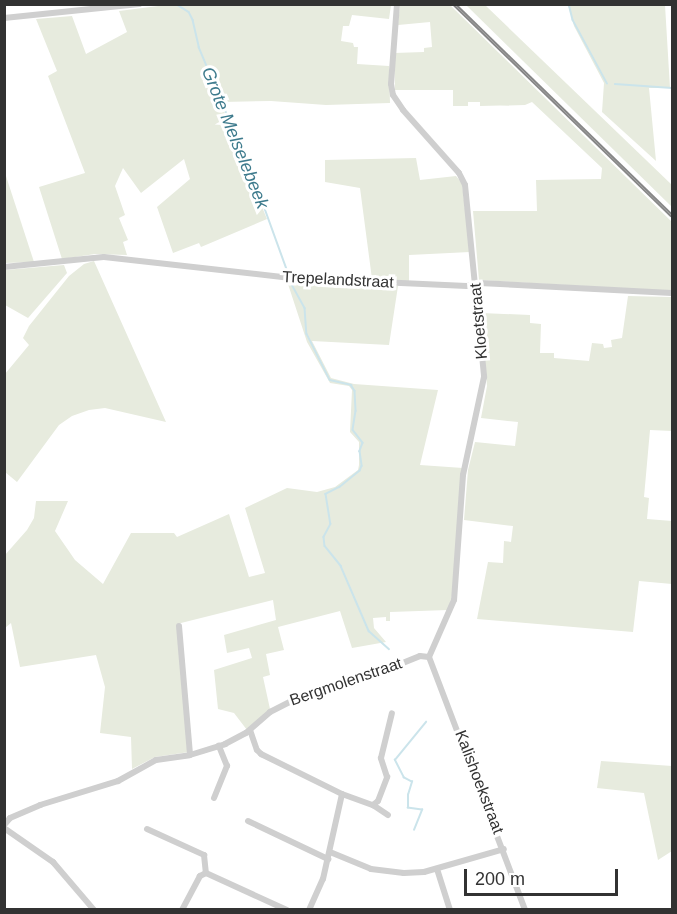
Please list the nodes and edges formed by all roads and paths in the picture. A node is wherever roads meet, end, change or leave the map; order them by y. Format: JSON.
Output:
{"nodes":[{"id":1,"x":139,"y":4,"type":"edge"},
{"id":2,"x":397,"y":4,"type":"edge"},
{"id":3,"x":4,"y":18,"type":"edge"},
{"id":4,"x":4,"y":267,"type":"edge"},
{"id":5,"x":475,"y":284,"type":"junction"},
{"id":6,"x":672,"y":293,"type":"edge"},
{"id":7,"x":180,"y":626,"type":"dead end"},
{"id":8,"x":429,"y":657,"type":"junction"},
{"id":9,"x":392,"y":713,"type":"dead end"},
{"id":10,"x":250,"y":730,"type":"junction"},
{"id":11,"x":219,"y":746,"type":"junction"},
{"id":12,"x":190,"y":755,"type":"junction"},
{"id":13,"x":342,"y":794,"type":"junction"},
{"id":14,"x":214,"y":798,"type":"dead end"},
{"id":15,"x":373,"y":805,"type":"junction"},
{"id":16,"x":388,"y":814,"type":"dead end"},
{"id":17,"x":248,"y":821,"type":"dead end"},
{"id":18,"x":4,"y":826,"type":"edge"},
{"id":19,"x":147,"y":829,"type":"dead end"},
{"id":20,"x":504,"y":849,"type":"junction"},
{"id":21,"x":329,"y":855,"type":"junction"},
{"id":22,"x":437,"y":869,"type":"junction"},
{"id":23,"x":206,"y":873,"type":"junction"},
{"id":24,"x":94,"y":909,"type":"edge"},
{"id":25,"x":182,"y":909,"type":"edge"},
{"id":26,"x":287,"y":909,"type":"edge"},
{"id":27,"x":309,"y":909,"type":"edge"},
{"id":28,"x":450,"y":909,"type":"edge"},
{"id":29,"x":525,"y":909,"type":"edge"}],
"edges":[{"from":1,"to":3,"type":"street"},
{"from":2,"to":5,"type":"street","name":"Kloetstraat"},
{"from":4,"to":5,"type":"street","name":"Trepelandstraat"},
{"from":5,"to":6,"type":"street","name":"Trepelandstraat"},
{"from":5,"to":8,"type":"street","name":"Kloetstraat"},
{"from":7,"to":12,"type":"street"},
{"from":8,"to":10,"type":"street","name":"Bergmolenstraat"},
{"from":8,"to":20,"type":"street","name":"Kalishoekstraat"},
{"from":9,"to":15,"type":"street"},
{"from":10,"to":11,"type":"street","name":"Bergmolenstraat"},
{"from":10,"to":13,"type":"street"},
{"from":11,"to":12,"type":"street","name":"Bergmolenstraat"},
{"from":11,"to":14,"type":"street"},
{"from":12,"to":18,"type":"street","name":"Bergmolenstraat"},
{"from":13,"to":15,"type":"street"},
{"from":13,"to":21,"type":"street"},
{"from":15,"to":16,"type":"street"},
{"from":17,"to":21,"type":"street"},
{"from":18,"to":24,"type":"street"},
{"from":19,"to":23,"type":"street"},
{"from":20,"to":22,"type":"street"},
{"from":20,"to":29,"type":"street","name":"Kalishoekstraat"},
{"from":21,"to":22,"type":"street"},
{"from":21,"to":27,"type":"street"},
{"from":22,"to":28,"type":"street"},
{"from":23,"to":25,"type":"street"},
{"from":23,"to":26,"type":"street"}]}
